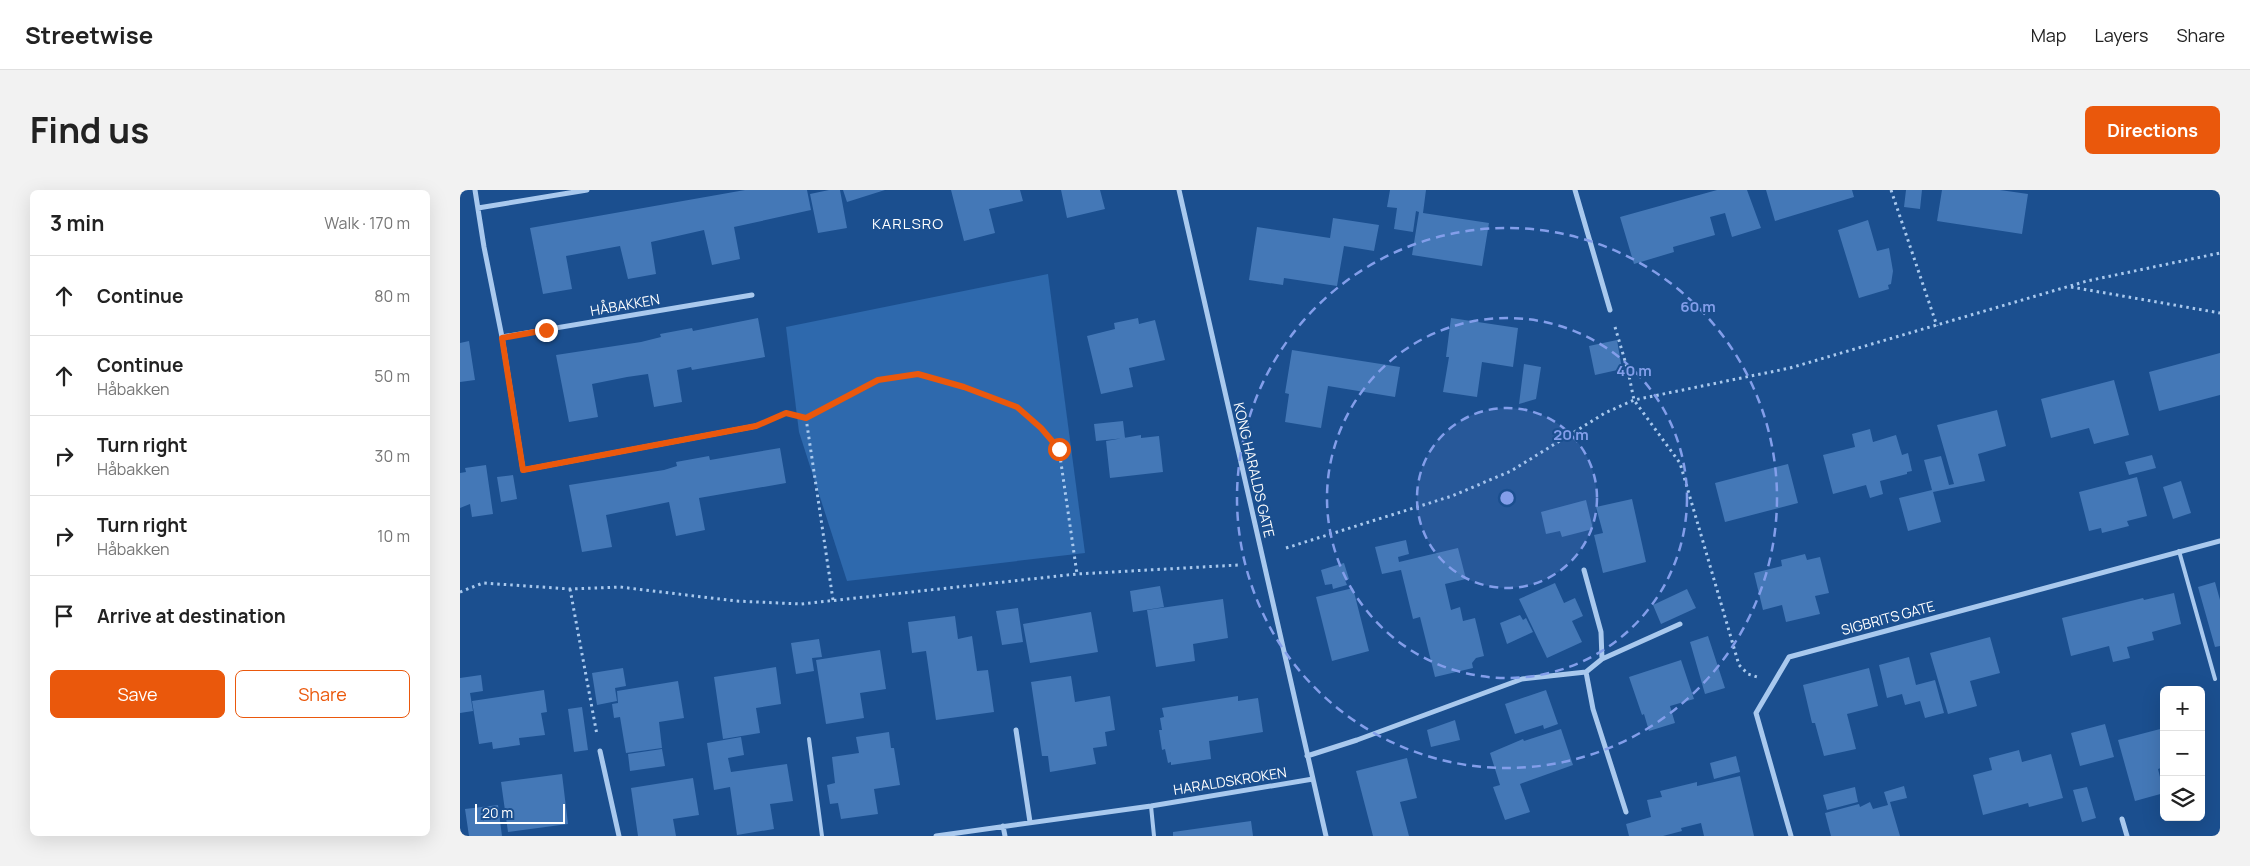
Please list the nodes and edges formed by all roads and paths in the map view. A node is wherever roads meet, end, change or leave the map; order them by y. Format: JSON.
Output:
{"nodes":[{"id":1,"x":475,"y":190,"type":"edge"},
{"id":2,"x":587,"y":190,"type":"edge"},
{"id":3,"x":1179,"y":190,"type":"edge"},
{"id":4,"x":1575,"y":190,"type":"edge"},
{"id":5,"x":1891,"y":190,"type":"edge"},
{"id":6,"x":478,"y":208,"type":"junction"},
{"id":7,"x":2220,"y":253,"type":"edge"},
{"id":8,"x":2068,"y":286,"type":"junction"},
{"id":9,"x":752,"y":295,"type":"dead end"},
{"id":10,"x":1610,"y":310,"type":"joint"},
{"id":11,"x":2220,"y":313,"type":"edge"},
{"id":12,"x":1936,"y":326,"type":"junction"},
{"id":13,"x":502,"y":338,"type":"junction"},
{"id":14,"x":1634,"y":400,"type":"junction"},
{"id":15,"x":806,"y":418,"type":"junction"},
{"id":16,"x":756,"y":426,"type":"joint"},
{"id":17,"x":2220,"y":541,"type":"edge"},
{"id":18,"x":1286,"y":548,"type":"dead end"},
{"id":19,"x":2179,"y":551,"type":"junction"},
{"id":20,"x":1238,"y":564,"type":"dead end"},
{"id":21,"x":1584,"y":570,"type":"dead end"},
{"id":22,"x":1077,"y":574,"type":"junction"},
{"id":23,"x":570,"y":589,"type":"junction"},
{"id":24,"x":460,"y":592,"type":"edge"},
{"id":25,"x":833,"y":600,"type":"junction"},
{"id":26,"x":1680,"y":624,"type":"dead end"},
{"id":27,"x":1602,"y":659,"type":"junction"},
{"id":28,"x":1586,"y":672,"type":"junction"},
{"id":29,"x":2215,"y":680,"type":"dead end"},
{"id":30,"x":1773,"y":684,"type":"junction"},
{"id":31,"x":1016,"y":730,"type":"dead end"},
{"id":32,"x":809,"y":739,"type":"dead end"},
{"id":33,"x":600,"y":750,"type":"joint"},
{"id":34,"x":1307,"y":756,"type":"junction"},
{"id":35,"x":1313,"y":779,"type":"junction"},
{"id":36,"x":1150,"y":806,"type":"junction"},
{"id":37,"x":1626,"y":812,"type":"dead end"},
{"id":38,"x":2122,"y":819,"type":"dead end"},
{"id":39,"x":1030,"y":822,"type":"junction"},
{"id":40,"x":1004,"y":826,"type":"junction"},
{"id":41,"x":619,"y":836,"type":"edge"},
{"id":42,"x":822,"y":836,"type":"edge"},
{"id":43,"x":936,"y":836,"type":"edge"},
{"id":44,"x":1005,"y":836,"type":"edge"},
{"id":45,"x":1154,"y":836,"type":"edge"},
{"id":46,"x":1326,"y":836,"type":"edge"},
{"id":47,"x":1791,"y":836,"type":"edge"},
{"id":48,"x":2127,"y":836,"type":"edge"}],
"edges":[{"from":1,"to":6,"type":"street"},
{"from":2,"to":6,"type":"street"},
{"from":3,"to":34,"type":"street","name":"KONG HARALDS GATE"},
{"from":4,"to":10,"type":"street"},
{"from":5,"to":12,"type":"path"},
{"from":6,"to":13,"type":"street"},
{"from":7,"to":8,"type":"path"},
{"from":8,"to":11,"type":"path"},
{"from":8,"to":12,"type":"path"},
{"from":9,"to":13,"type":"street","name":"HÅBAKKEN"},
{"from":10,"to":14,"type":"path"},
{"from":12,"to":14,"type":"path"},
{"from":13,"to":16,"type":"street"},
{"from":14,"to":18,"type":"path"},
{"from":14,"to":30,"type":"path"},
{"from":15,"to":16,"type":"path"},
{"from":15,"to":22,"type":"path"},
{"from":15,"to":25,"type":"path"},
{"from":17,"to":19,"type":"street","name":"SIGBRITS GATE"},
{"from":19,"to":29,"type":"lane"},
{"from":19,"to":30,"type":"street","name":"SIGBRITS GATE"},
{"from":20,"to":22,"type":"path"},
{"from":21,"to":27,"type":"street"},
{"from":22,"to":25,"type":"path"},
{"from":23,"to":24,"type":"path"},
{"from":23,"to":25,"type":"path"},
{"from":23,"to":33,"type":"path"},
{"from":26,"to":27,"type":"street"},
{"from":27,"to":28,"type":"street"},
{"from":28,"to":34,"type":"street"},
{"from":28,"to":37,"type":"street"},
{"from":30,"to":47,"type":"street","name":"SIGBRITS GATE"},
{"from":31,"to":39,"type":"street"},
{"from":32,"to":42,"type":"lane"},
{"from":33,"to":41,"type":"street"},
{"from":34,"to":35,"type":"street","name":"KONG HARALDS GATE"},
{"from":35,"to":36,"type":"street","name":"HARALDSKROKEN"},
{"from":35,"to":46,"type":"street","name":"KONG HARALDS GATE"},
{"from":36,"to":39,"type":"street","name":"HARALDSKROKEN"},
{"from":36,"to":45,"type":"lane"},
{"from":38,"to":48,"type":"street"},
{"from":39,"to":40,"type":"street","name":"HARALDSKROKEN"},
{"from":40,"to":43,"type":"street","name":"HARALDSKROKEN"},
{"from":40,"to":44,"type":"street"}]}
